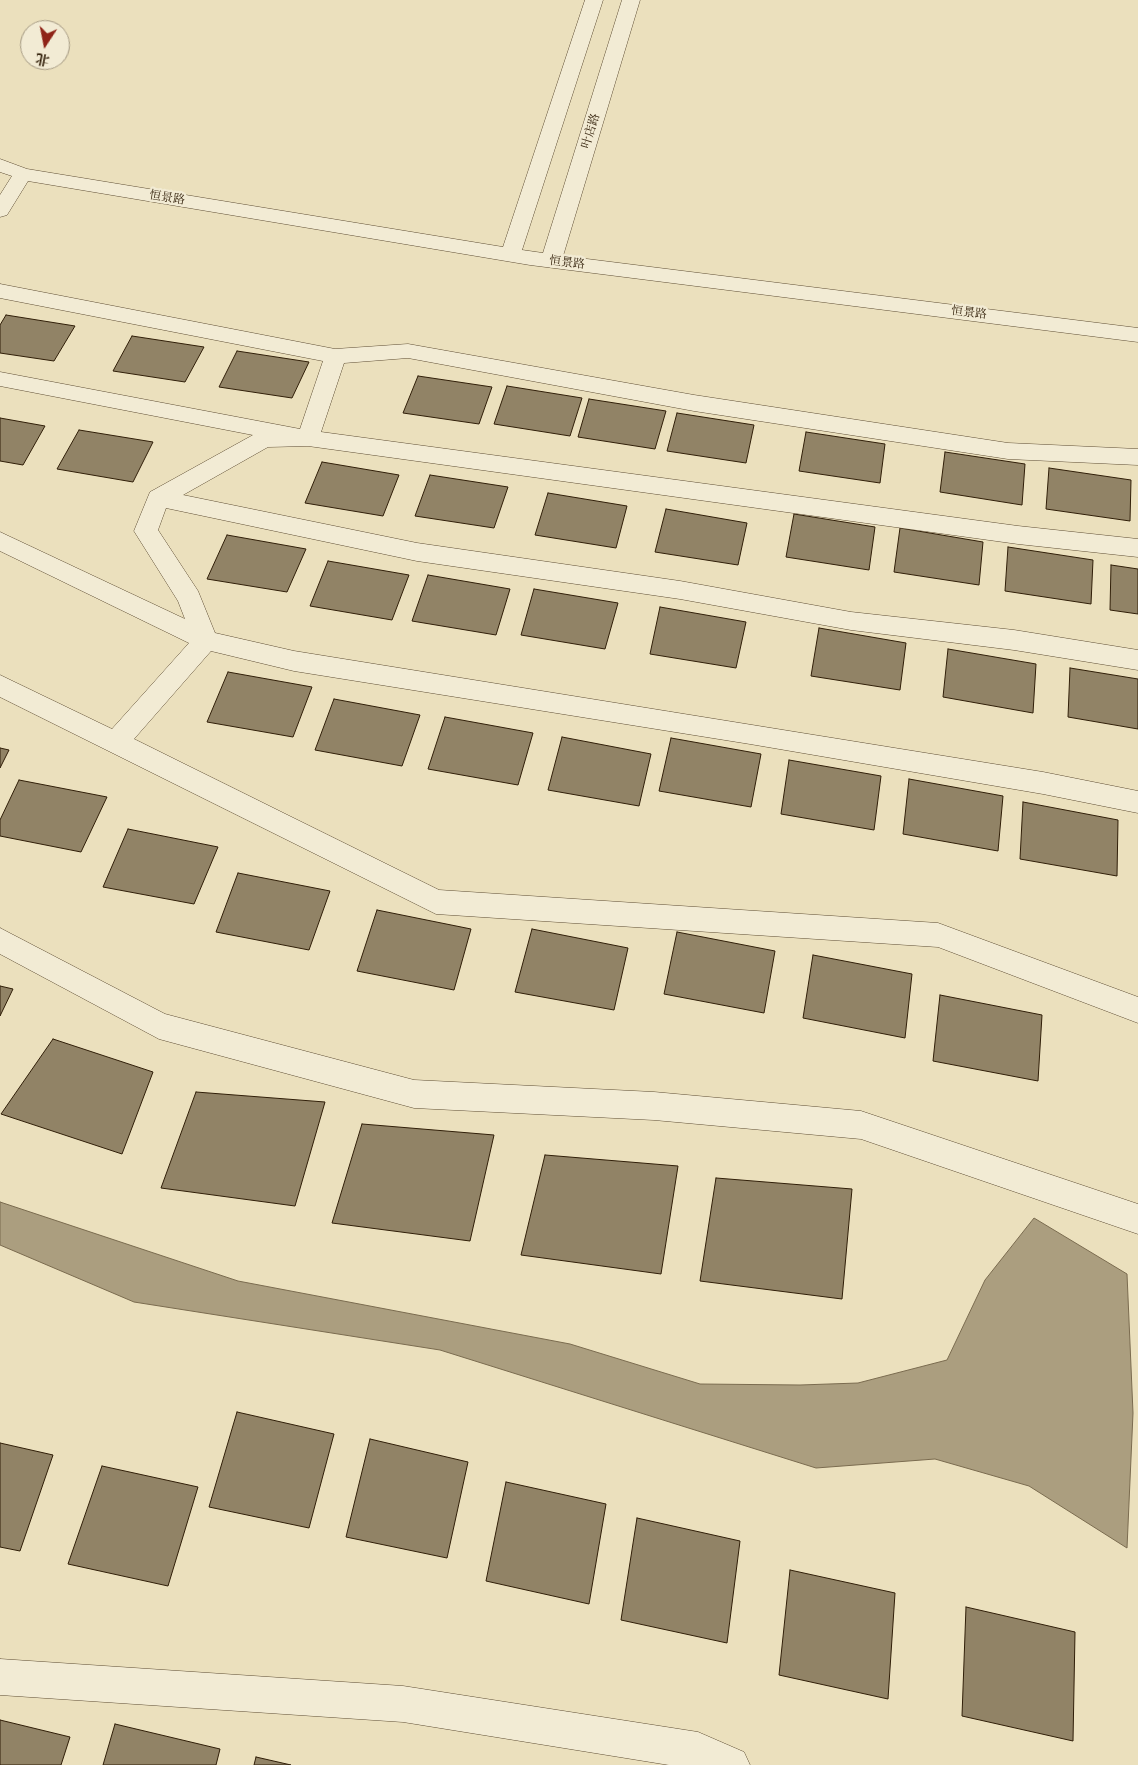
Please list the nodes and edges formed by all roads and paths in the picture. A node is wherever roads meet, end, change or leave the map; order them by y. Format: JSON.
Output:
{"nodes":[{"id":1,"x":594,"y":0,"type":"edge"},
{"id":2,"x":631,"y":0,"type":"edge"},
{"id":3,"x":0,"y":166,"type":"edge"},
{"id":4,"x":23,"y":174,"type":"junction"},
{"id":5,"x":0,"y":211,"type":"edge"},
{"id":6,"x":510,"y":255,"type":"junction"},
{"id":7,"x":550,"y":261,"type":"junction"},
{"id":8,"x":0,"y":291,"type":"edge"},
{"id":9,"x":1138,"y":335,"type":"edge"},
{"id":10,"x":335,"y":356,"type":"junction"},
{"id":11,"x":0,"y":379,"type":"edge"},
{"id":12,"x":308,"y":438,"type":"junction"},
{"id":13,"x":1138,"y":457,"type":"edge"},
{"id":14,"x":158,"y":498,"type":"junction"},
{"id":15,"x":0,"y":541,"type":"edge"},
{"id":16,"x":1138,"y":548,"type":"edge"},
{"id":17,"x":206,"y":640,"type":"junction"},
{"id":18,"x":1138,"y":660,"type":"edge"},
{"id":19,"x":0,"y":685,"type":"edge"},
{"id":20,"x":116,"y":743,"type":"junction"},
{"id":21,"x":1138,"y":802,"type":"edge"},
{"id":22,"x":0,"y":940,"type":"edge"},
{"id":23,"x":1138,"y":1010,"type":"edge"},
{"id":24,"x":1138,"y":1219,"type":"edge"},
{"id":25,"x":0,"y":1677,"type":"edge"},
{"id":26,"x":731,"y":1765,"type":"edge"}],
"edges":[{"from":1,"to":6,"type":"street"},
{"from":2,"to":7,"type":"street","name":"叶店路"},
{"from":3,"to":4,"type":"street","name":"恒景路"},
{"from":4,"to":5,"type":"street"},
{"from":4,"to":6,"type":"street","name":"恒景路"},
{"from":6,"to":7,"type":"street","name":"恒景路"},
{"from":7,"to":9,"type":"street","name":"恒景路"},
{"from":8,"to":10,"type":"street"},
{"from":10,"to":12,"type":"street"},
{"from":10,"to":13,"type":"street"},
{"from":11,"to":12,"type":"street"},
{"from":12,"to":14,"type":"street"},
{"from":12,"to":16,"type":"street"},
{"from":14,"to":17,"type":"street"},
{"from":14,"to":18,"type":"street"},
{"from":15,"to":17,"type":"street"},
{"from":17,"to":20,"type":"street"},
{"from":17,"to":21,"type":"street"},
{"from":19,"to":20,"type":"street"},
{"from":20,"to":23,"type":"street"},
{"from":22,"to":24,"type":"street"},
{"from":25,"to":26,"type":"street"}]}
